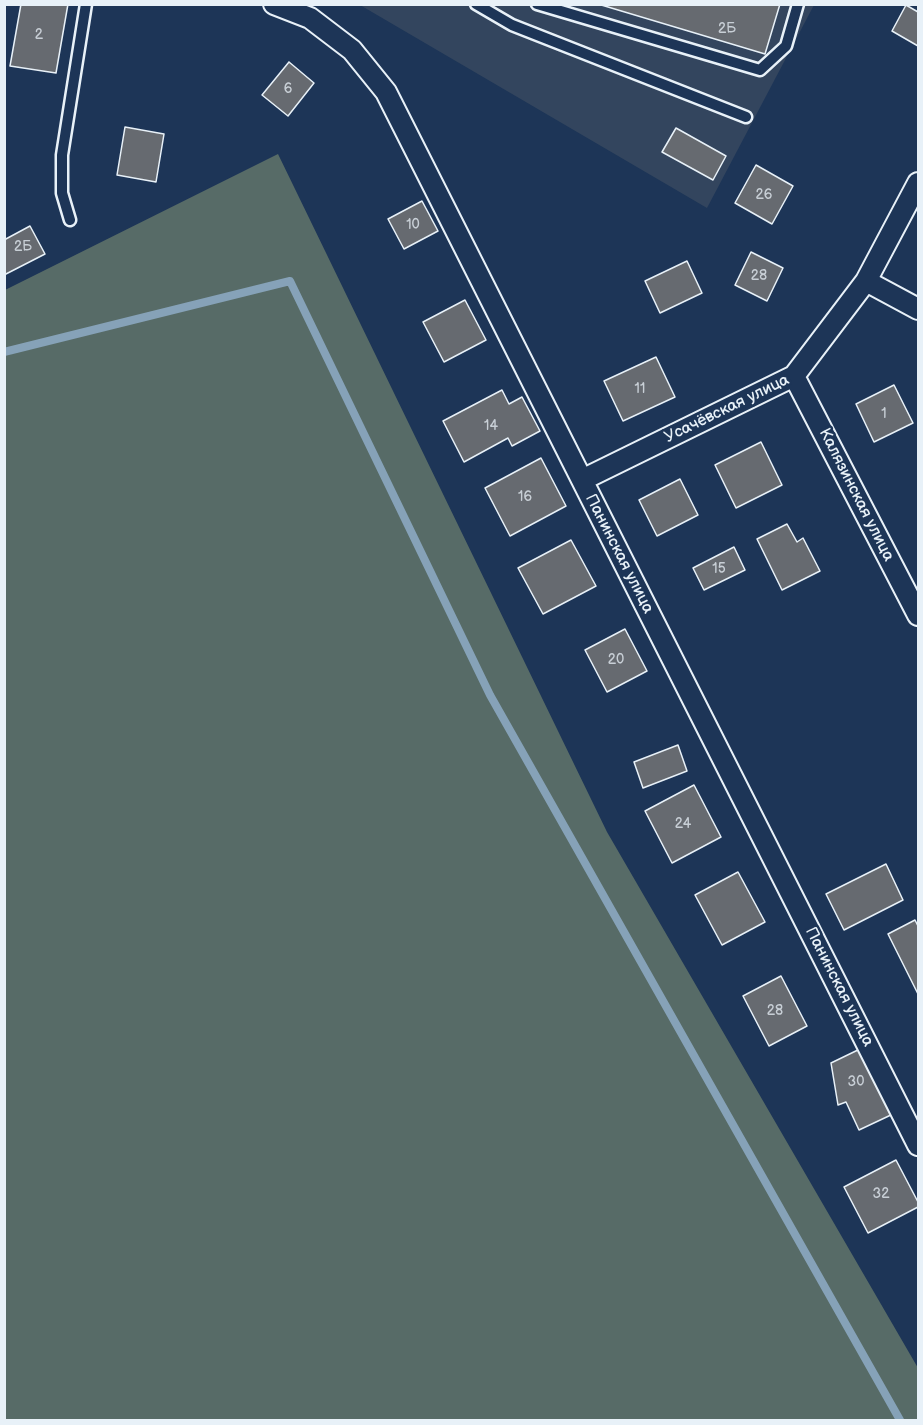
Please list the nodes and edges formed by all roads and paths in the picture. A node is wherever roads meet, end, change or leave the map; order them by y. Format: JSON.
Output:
{"nodes":[{"id":1,"x":86,"y":4,"type":"edge"},
{"id":2,"x":274,"y":4,"type":"edge"},
{"id":3,"x":476,"y":4,"type":"edge"},
{"id":4,"x":537,"y":4,"type":"edge"},
{"id":5,"x":798,"y":4,"type":"edge"},
{"id":6,"x":746,"y":117,"type":"dead end"},
{"id":7,"x":918,"y":183,"type":"edge"},
{"id":8,"x":70,"y":220,"type":"dead end"},
{"id":9,"x":866,"y":281,"type":"junction"},
{"id":10,"x":918,"y":309,"type":"edge"},
{"id":11,"x":794,"y":376,"type":"junction"},
{"id":12,"x":582,"y":480,"type":"junction"},
{"id":13,"x":918,"y":615,"type":"edge"},
{"id":14,"x":918,"y":1145,"type":"edge"}],
"edges":[{"from":1,"to":8,"type":"lane"},
{"from":2,"to":12,"type":"street","name":"Панинская улица"},
{"from":3,"to":6,"type":"lane"},
{"from":4,"to":5,"type":"lane"},
{"from":7,"to":9,"type":"street","name":"Усачёвская улица"},
{"from":9,"to":10,"type":"street"},
{"from":9,"to":11,"type":"street","name":"Усачёвская улица"},
{"from":11,"to":12,"type":"street","name":"Усачёвская улица"},
{"from":11,"to":13,"type":"street","name":"Калязинская улица"},
{"from":12,"to":14,"type":"street","name":"Панинская улица"}]}
